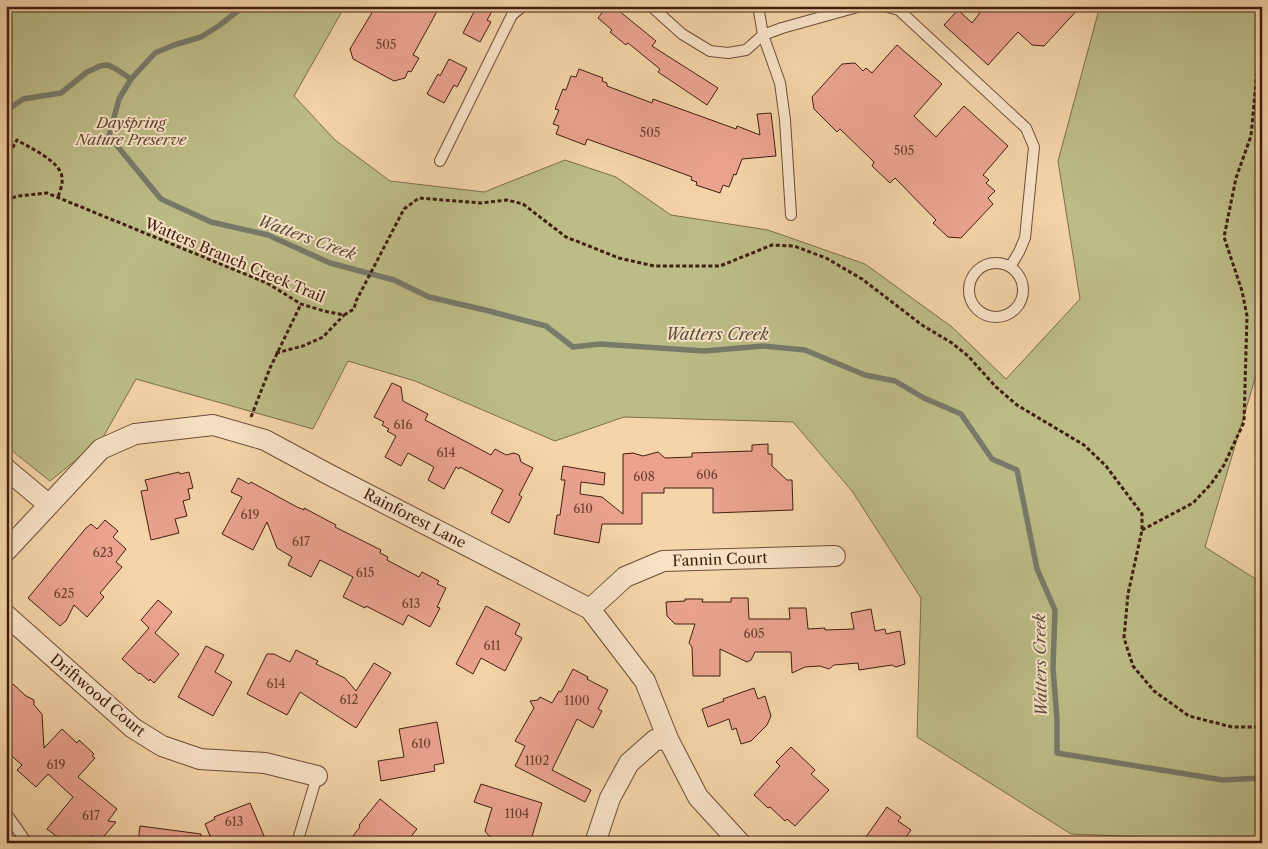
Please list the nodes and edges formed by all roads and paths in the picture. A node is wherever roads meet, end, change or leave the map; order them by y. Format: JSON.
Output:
{"nodes":[{"id":1,"x":523,"y":6,"type":"edge"},
{"id":2,"x":651,"y":6,"type":"edge"},
{"id":3,"x":758,"y":6,"type":"edge"},
{"id":4,"x":860,"y":6,"type":"edge"},
{"id":5,"x":884,"y":6,"type":"edge"},
{"id":6,"x":1256,"y":6,"type":"edge"},
{"id":7,"x":841,"y":9,"type":"edge"},
{"id":8,"x":763,"y":35,"type":"junction"},
{"id":9,"x":6,"y":159,"type":"edge"},
{"id":10,"x":440,"y":161,"type":"dead end"},
{"id":11,"x":58,"y":197,"type":"junction"},
{"id":12,"x":6,"y":200,"type":"edge"},
{"id":13,"x":791,"y":215,"type":"dead end"},
{"id":14,"x":1010,"y":267,"type":"junction"},
{"id":15,"x":301,"y":304,"type":"junction"},
{"id":16,"x":344,"y":315,"type":"junction"},
{"id":17,"x":276,"y":353,"type":"junction"},
{"id":18,"x":246,"y":434,"type":"junction"},
{"id":19,"x":6,"y":469,"type":"edge"},
{"id":20,"x":49,"y":505,"type":"junction"},
{"id":21,"x":1142,"y":530,"type":"junction"},
{"id":22,"x":6,"y":551,"type":"edge"},
{"id":23,"x":835,"y":556,"type":"dead end"},
{"id":24,"x":590,"y":609,"type":"junction"},
{"id":25,"x":6,"y":615,"type":"edge"},
{"id":26,"x":1262,"y":727,"type":"edge"},
{"id":27,"x":668,"y":739,"type":"junction"},
{"id":28,"x":317,"y":776,"type":"joint"},
{"id":29,"x":6,"y":813,"type":"edge"},
{"id":30,"x":27,"y":843,"type":"edge"},
{"id":31,"x":297,"y":843,"type":"edge"},
{"id":32,"x":595,"y":843,"type":"edge"},
{"id":33,"x":740,"y":843,"type":"edge"}],
"edges":[{"from":1,"to":10,"type":"lane"},
{"from":2,"to":8,"type":"lane"},
{"from":3,"to":8,"type":"lane"},
{"from":4,"to":7,"type":"lane"},
{"from":5,"to":14,"type":"lane"},
{"from":6,"to":21,"type":"path"},
{"from":7,"to":8,"type":"lane"},
{"from":8,"to":13,"type":"lane"},
{"from":9,"to":11,"type":"path"},
{"from":11,"to":12,"type":"path","name":"Watters Branch Creek Trail"},
{"from":11,"to":15,"type":"path","name":"Watters Branch Creek Trail"},
{"from":14,"to":14,"type":"lane"},
{"from":15,"to":16,"type":"path","name":"Watters Branch Creek Trail"},
{"from":15,"to":17,"type":"path"},
{"from":16,"to":17,"type":"path"},
{"from":16,"to":21,"type":"path"},
{"from":17,"to":18,"type":"path"},
{"from":18,"to":20,"type":"street","name":"Rainforest Lane"},
{"from":18,"to":24,"type":"street","name":"Rainforest Lane"},
{"from":19,"to":20,"type":"street"},
{"from":20,"to":22,"type":"street","name":"Rainforest Lane"},
{"from":21,"to":26,"type":"path"},
{"from":23,"to":24,"type":"street","name":"Fannin Court"},
{"from":24,"to":27,"type":"street","name":"Rainforest Lane"},
{"from":25,"to":28,"type":"street","name":"Driftwood Court"},
{"from":27,"to":32,"type":"street"},
{"from":27,"to":33,"type":"street","name":"Rainforest Lane"},
{"from":28,"to":31,"type":"lane"},
{"from":29,"to":30,"type":"lane"}]}
